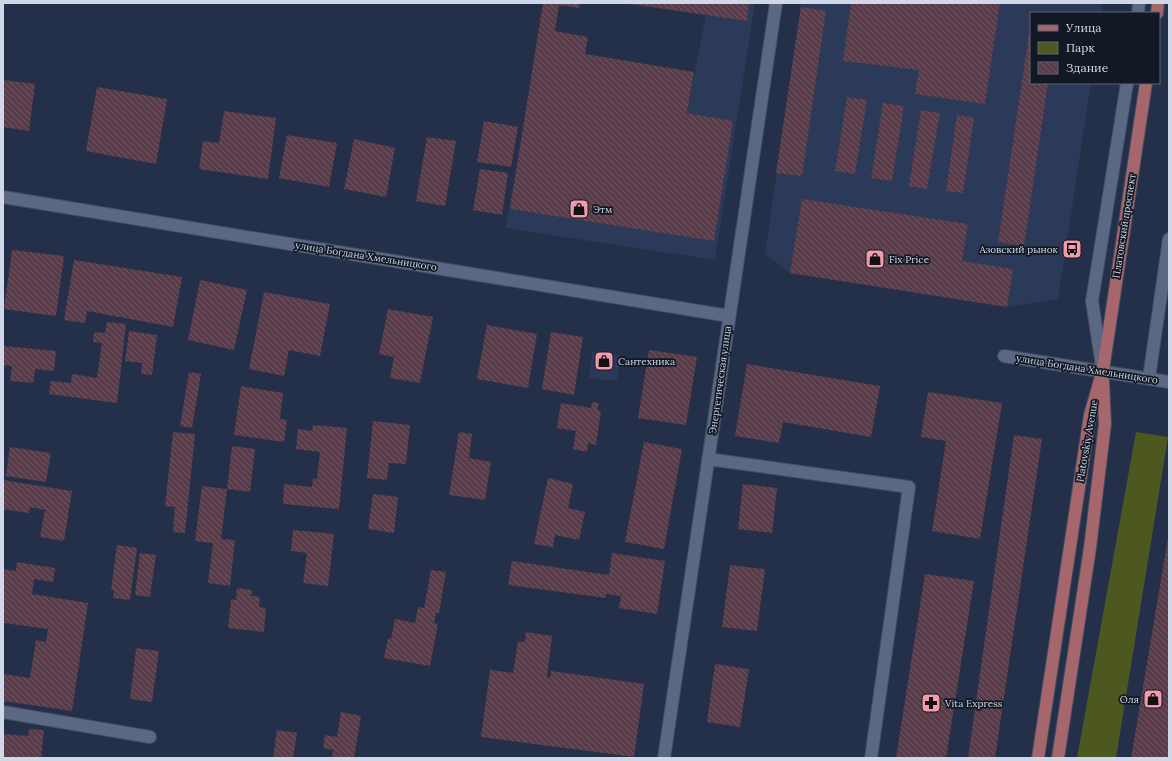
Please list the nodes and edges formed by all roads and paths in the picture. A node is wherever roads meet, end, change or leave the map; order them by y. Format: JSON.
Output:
{"nodes":[{"id":1,"x":776,"y":3,"type":"edge"},
{"id":2,"x":1127,"y":84,"type":"edge"},
{"id":3,"x":1146,"y":84,"type":"edge"},
{"id":4,"x":3,"y":197,"type":"edge"},
{"id":5,"x":1169,"y":239,"type":"edge"},
{"id":6,"x":729,"y":316,"type":"junction"},
{"id":7,"x":1004,"y":356,"type":"dead end"},
{"id":8,"x":1103,"y":370,"type":"junction"},
{"id":9,"x":1149,"y":378,"type":"junction"},
{"id":10,"x":1169,"y":382,"type":"edge"},
{"id":11,"x":708,"y":459,"type":"junction"},
{"id":12,"x":3,"y":712,"type":"edge"},
{"id":13,"x":150,"y":737,"type":"dead end"},
{"id":14,"x":664,"y":758,"type":"edge"},
{"id":15,"x":871,"y":758,"type":"edge"},
{"id":16,"x":1038,"y":758,"type":"edge"},
{"id":17,"x":1058,"y":758,"type":"edge"}],
"edges":[{"from":1,"to":6,"type":"street","name":"Энергетическая улица"},
{"from":2,"to":8,"type":"street"},
{"from":3,"to":8,"type":"main road","name":"Платовский проспект"},
{"from":4,"to":6,"type":"street","name":"улица Богдана Хмельницкого"},
{"from":5,"to":9,"type":"street"},
{"from":6,"to":11,"type":"street","name":"Энергетическая улица"},
{"from":7,"to":8,"type":"street","name":"улица Богдана Хмельницкого"},
{"from":8,"to":9,"type":"street","name":"улица Богдана Хмельницкого"},
{"from":8,"to":16,"type":"main road","name":"Platovskiy Avenue"},
{"from":8,"to":17,"type":"main road","name":"Platovskiy Avenue"},
{"from":9,"to":10,"type":"street","name":"улица Богдана Хмельницкого"},
{"from":11,"to":14,"type":"street","name":"Энергетическая улица"},
{"from":11,"to":15,"type":"street"},
{"from":12,"to":13,"type":"street"}]}
